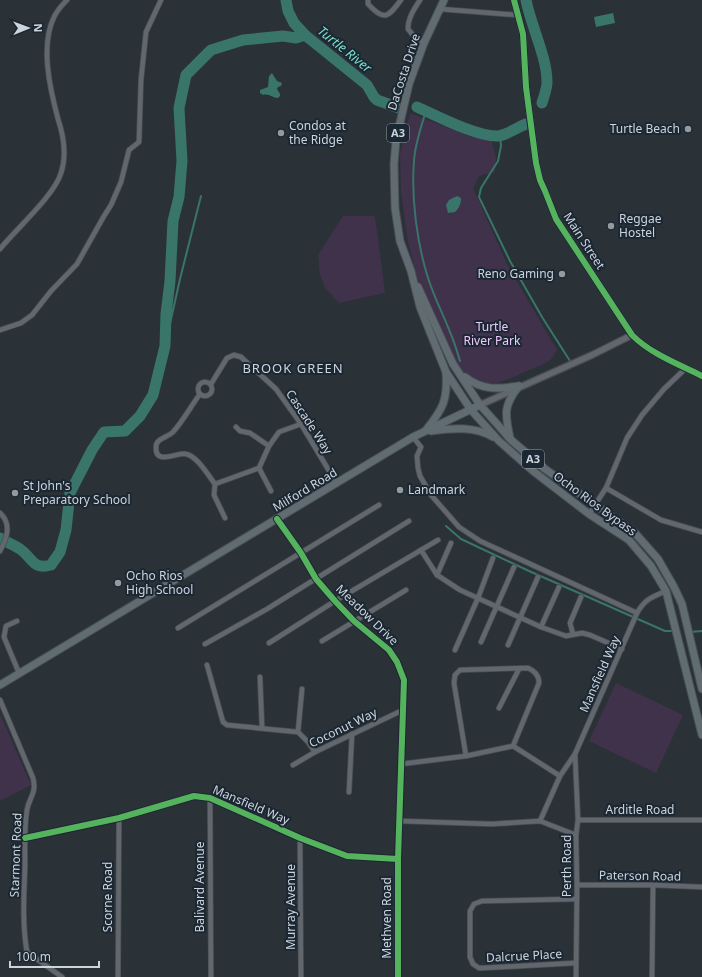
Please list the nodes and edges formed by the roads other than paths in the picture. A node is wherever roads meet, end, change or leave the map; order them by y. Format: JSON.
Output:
{"nodes":[{"id":1,"x":67,"y":0,"type":"edge"},
{"id":2,"x":161,"y":0,"type":"edge"},
{"id":3,"x":368,"y":0,"type":"edge"},
{"id":4,"x":401,"y":0,"type":"edge"},
{"id":5,"x":420,"y":0,"type":"edge"},
{"id":6,"x":444,"y":0,"type":"edge"},
{"id":7,"x":514,"y":0,"type":"edge"},
{"id":8,"x":440,"y":9,"type":"junction"},
{"id":9,"x":518,"y":15,"type":"junction"},
{"id":10,"x":424,"y":43,"type":"junction"},
{"id":11,"x":0,"y":248,"type":"edge"},
{"id":12,"x":411,"y":271,"type":"junction"},
{"id":13,"x":0,"y":330,"type":"edge"},
{"id":14,"x":632,"y":335,"type":"junction"},
{"id":15,"x":453,"y":364,"type":"junction"},
{"id":16,"x":686,"y":368,"type":"junction"},
{"id":17,"x":446,"y":372,"type":"junction"},
{"id":18,"x":702,"y":376,"type":"edge"},
{"id":19,"x":211,"y":384,"type":"junction"},
{"id":20,"x":519,"y":386,"type":"junction"},
{"id":21,"x":200,"y":394,"type":"junction"},
{"id":22,"x":480,"y":405,"type":"junction"},
{"id":23,"x":471,"y":410,"type":"junction"},
{"id":24,"x":301,"y":424,"type":"junction"},
{"id":25,"x":236,"y":427,"type":"dead end"},
{"id":26,"x":425,"y":431,"type":"junction"},
{"id":27,"x":413,"y":437,"type":"junction"},
{"id":28,"x":510,"y":439,"type":"junction"},
{"id":29,"x":498,"y":441,"type":"junction"},
{"id":30,"x":269,"y":446,"type":"junction"},
{"id":31,"x":259,"y":468,"type":"junction"},
{"id":32,"x":215,"y":484,"type":"junction"},
{"id":33,"x":337,"y":484,"type":"junction"},
{"id":34,"x":606,"y":488,"type":"junction"},
{"id":35,"x":271,"y":491,"type":"dead end"},
{"id":36,"x":379,"y":505,"type":"dead end"},
{"id":37,"x":595,"y":505,"type":"junction"},
{"id":38,"x":0,"y":512,"type":"edge"},
{"id":39,"x":590,"y":514,"type":"junction"},
{"id":40,"x":224,"y":518,"type":"dead end"},
{"id":41,"x":277,"y":519,"type":"junction"},
{"id":42,"x":409,"y":521,"type":"dead end"},
{"id":43,"x":702,"y":532,"type":"edge"},
{"id":44,"x":438,"y":540,"type":"dead end"},
{"id":45,"x":451,"y":543,"type":"dead end"},
{"id":46,"x":1,"y":550,"type":"edge"},
{"id":47,"x":421,"y":550,"type":"junction"},
{"id":48,"x":301,"y":553,"type":"junction"},
{"id":49,"x":493,"y":558,"type":"dead end"},
{"id":50,"x":514,"y":567,"type":"dead end"},
{"id":51,"x":437,"y":575,"type":"junction"},
{"id":52,"x":538,"y":577,"type":"dead end"},
{"id":53,"x":316,"y":579,"type":"junction"},
{"id":54,"x":559,"y":587,"type":"dead end"},
{"id":55,"x":406,"y":590,"type":"dead end"},
{"id":56,"x":666,"y":591,"type":"junction"},
{"id":57,"x":581,"y":597,"type":"dead end"},
{"id":58,"x":478,"y":598,"type":"junction"},
{"id":59,"x":335,"y":601,"type":"junction"},
{"id":60,"x":497,"y":607,"type":"junction"},
{"id":61,"x":636,"y":615,"type":"junction"},
{"id":62,"x":519,"y":617,"type":"junction"},
{"id":63,"x":17,"y":621,"type":"dead end"},
{"id":64,"x":354,"y":621,"type":"junction"},
{"id":65,"x":541,"y":627,"type":"junction"},
{"id":66,"x":178,"y":628,"type":"dead end"},
{"id":67,"x":573,"y":634,"type":"junction"},
{"id":68,"x":322,"y":641,"type":"dead end"},
{"id":69,"x":481,"y":642,"type":"dead end"},
{"id":70,"x":269,"y":643,"type":"dead end"},
{"id":71,"x":205,"y":644,"type":"dead end"},
{"id":72,"x":508,"y":645,"type":"dead end"},
{"id":73,"x":622,"y":649,"type":"junction"},
{"id":74,"x":455,"y":650,"type":"dead end"},
{"id":75,"x":207,"y":666,"type":"dead end"},
{"id":76,"x":519,"y":669,"type":"junction"},
{"id":77,"x":19,"y":673,"type":"junction"},
{"id":78,"x":260,"y":677,"type":"dead end"},
{"id":79,"x":0,"y":684,"type":"edge"},
{"id":80,"x":302,"y":689,"type":"dead end"},
{"id":81,"x":702,"y":689,"type":"edge"},
{"id":82,"x":0,"y":700,"type":"edge"},
{"id":83,"x":499,"y":708,"type":"dead end"},
{"id":84,"x":403,"y":710,"type":"junction"},
{"id":85,"x":262,"y":727,"type":"junction"},
{"id":86,"x":298,"y":732,"type":"junction"},
{"id":87,"x":352,"y":734,"type":"junction"},
{"id":88,"x":702,"y":734,"type":"edge"},
{"id":89,"x":513,"y":746,"type":"junction"},
{"id":90,"x":315,"y":752,"type":"junction"},
{"id":91,"x":575,"y":754,"type":"junction"},
{"id":92,"x":466,"y":756,"type":"junction"},
{"id":93,"x":401,"y":764,"type":"junction"},
{"id":94,"x":293,"y":765,"type":"dead end"},
{"id":95,"x":560,"y":776,"type":"junction"},
{"id":96,"x":349,"y":792,"type":"dead end"},
{"id":97,"x":210,"y":798,"type":"junction"},
{"id":98,"x":119,"y":818,"type":"junction"},
{"id":99,"x":578,"y":820,"type":"junction"},
{"id":100,"x":702,"y":820,"type":"edge"},
{"id":101,"x":400,"y":821,"type":"junction"},
{"id":102,"x":540,"y":821,"type":"junction"},
{"id":103,"x":576,"y":835,"type":"junction"},
{"id":104,"x":25,"y":838,"type":"junction"},
{"id":105,"x":300,"y":838,"type":"junction"},
{"id":106,"x":398,"y":859,"type":"junction"},
{"id":107,"x":577,"y":885,"type":"junction"},
{"id":108,"x":653,"y":885,"type":"junction"},
{"id":109,"x":702,"y":887,"type":"edge"},
{"id":110,"x":577,"y":899,"type":"junction"},
{"id":111,"x":576,"y":963,"type":"junction"},
{"id":112,"x":62,"y":977,"type":"edge"},
{"id":113,"x":118,"y":977,"type":"edge"},
{"id":114,"x":210,"y":977,"type":"edge"},
{"id":115,"x":301,"y":977,"type":"edge"},
{"id":116,"x":398,"y":977,"type":"edge"},
{"id":117,"x":576,"y":977,"type":"edge"},
{"id":118,"x":652,"y":977,"type":"edge"}],
"edges":[{"from":1,"to":11,"type":"street"},
{"from":2,"to":13,"type":"street"},
{"from":3,"to":4,"type":"street"},
{"from":5,"to":10,"type":"street"},
{"from":6,"to":8,"type":"main road","name":"DaCosta Drive","number":"A3"},
{"from":7,"to":9,"type":"street","name":"Main Street"},
{"from":8,"to":9,"type":"street"},
{"from":8,"to":10,"type":"main road","name":"DaCosta Drive","number":"A3"},
{"from":9,"to":14,"type":"street","name":"Main Street"},
{"from":10,"to":12,"type":"main road","name":"DaCosta Drive","number":"A3"},
{"from":12,"to":15,"type":"main road","name":"Ocho Rios Bypass","number":"A3"},
{"from":12,"to":17,"type":"main road","name":"Ocho Rios Bypass","number":"A3"},
{"from":14,"to":16,"type":"street","name":"Main Street"},
{"from":14,"to":20,"type":"street","name":"Milford Road"},
{"from":15,"to":20,"type":"main road"},
{"from":15,"to":22,"type":"main road","name":"Ocho Rios Bypass","number":"A3"},
{"from":16,"to":18,"type":"street","name":"Main Street"},
{"from":16,"to":34,"type":"street"},
{"from":17,"to":23,"type":"main road","name":"Ocho Rios Bypass","number":"A3"},
{"from":17,"to":26,"type":"main road"},
{"from":19,"to":21,"type":"street"},
{"from":19,"to":21,"type":"street"},
{"from":19,"to":24,"type":"street","name":"Cascade Way"},
{"from":20,"to":22,"type":"street","name":"Milford Road"},
{"from":20,"to":28,"type":"main road"},
{"from":21,"to":32,"type":"street"},
{"from":22,"to":23,"type":"main road","name":"Milford Road"},
{"from":22,"to":28,"type":"main road","name":"Ocho Rios Bypass","number":"A3"},
{"from":23,"to":26,"type":"main road","name":"Milford Road"},
{"from":23,"to":29,"type":"main road","name":"Ocho Rios Bypass","number":"A3"},
{"from":24,"to":30,"type":"street"},
{"from":24,"to":33,"type":"street","name":"Cascade Way"},
{"from":25,"to":30,"type":"street"},
{"from":26,"to":27,"type":"main road","name":"Milford Road"},
{"from":26,"to":29,"type":"main road"},
{"from":27,"to":33,"type":"main road","name":"Milford Road"},
{"from":27,"to":61,"type":"street"},
{"from":28,"to":37,"type":"main road","name":"Ocho Rios Bypass","number":"A3"},
{"from":29,"to":39,"type":"main road","name":"Ocho Rios Bypass","number":"A3"},
{"from":30,"to":31,"type":"street"},
{"from":31,"to":32,"type":"street"},
{"from":31,"to":35,"type":"street"},
{"from":32,"to":40,"type":"street"},
{"from":33,"to":41,"type":"main road","name":"Milford Road"},
{"from":34,"to":37,"type":"street"},
{"from":34,"to":43,"type":"street"},
{"from":36,"to":48,"type":"street"},
{"from":37,"to":39,"type":"street"},
{"from":37,"to":81,"type":"main road","name":"Ocho Rios Bypass","number":"A3"},
{"from":38,"to":46,"type":"street"},
{"from":39,"to":56,"type":"main road","name":"Ocho Rios Bypass","number":"A3"},
{"from":41,"to":48,"type":"street","name":"Meadow Drive"},
{"from":41,"to":77,"type":"main road","name":"Milford Road"},
{"from":42,"to":53,"type":"street"},
{"from":44,"to":47,"type":"street"},
{"from":45,"to":51,"type":"street"},
{"from":47,"to":51,"type":"street"},
{"from":47,"to":59,"type":"street"},
{"from":48,"to":53,"type":"street","name":"Meadow Drive"},
{"from":48,"to":66,"type":"street"},
{"from":49,"to":58,"type":"street"},
{"from":50,"to":60,"type":"street"},
{"from":51,"to":58,"type":"street"},
{"from":52,"to":62,"type":"street"},
{"from":53,"to":59,"type":"street","name":"Meadow Drive"},
{"from":53,"to":71,"type":"street"},
{"from":54,"to":65,"type":"street"},
{"from":55,"to":64,"type":"street"},
{"from":56,"to":61,"type":"street","name":"Mansfield Way"},
{"from":56,"to":88,"type":"main road","name":"Ocho Rios Bypass","number":"A3"},
{"from":57,"to":67,"type":"street"},
{"from":58,"to":60,"type":"street"},
{"from":58,"to":74,"type":"street"},
{"from":59,"to":64,"type":"street","name":"Meadow Drive"},
{"from":59,"to":70,"type":"street"},
{"from":60,"to":62,"type":"street"},
{"from":60,"to":69,"type":"street"},
{"from":61,"to":73,"type":"street","name":"Mansfield Way"},
{"from":62,"to":65,"type":"street"},
{"from":62,"to":72,"type":"street"},
{"from":63,"to":77,"type":"street"},
{"from":64,"to":68,"type":"street"},
{"from":64,"to":84,"type":"street","name":"Meadow Drive"},
{"from":65,"to":67,"type":"street"},
{"from":67,"to":73,"type":"street"},
{"from":73,"to":91,"type":"street","name":"Mansfield Way"},
{"from":75,"to":85,"type":"street"},
{"from":76,"to":83,"type":"street"},
{"from":76,"to":89,"type":"street"},
{"from":76,"to":92,"type":"street"},
{"from":77,"to":79,"type":"main road","name":"Milford Road"},
{"from":78,"to":85,"type":"street"},
{"from":80,"to":86,"type":"street"},
{"from":82,"to":104,"type":"street","name":"Starmont Road"},
{"from":84,"to":87,"type":"street","name":"Coconut Way"},
{"from":84,"to":93,"type":"street","name":"Meadow Drive"},
{"from":85,"to":86,"type":"street"},
{"from":86,"to":90,"type":"street"},
{"from":87,"to":90,"type":"street","name":"Coconut Way"},
{"from":87,"to":96,"type":"street"},
{"from":89,"to":92,"type":"street"},
{"from":89,"to":95,"type":"street"},
{"from":90,"to":94,"type":"street","name":"Coconut Way"},
{"from":91,"to":95,"type":"street","name":"Mansfield Way"},
{"from":91,"to":99,"type":"street","name":"Perth Road"},
{"from":92,"to":93,"type":"street"},
{"from":93,"to":101,"type":"street","name":"Methven Road"},
{"from":95,"to":102,"type":"street","name":"Mansfield Way"},
{"from":97,"to":98,"type":"street","name":"Mansfield Way"},
{"from":97,"to":105,"type":"street","name":"Mansfield Way"},
{"from":97,"to":114,"type":"street","name":"Balivard Avenue"},
{"from":98,"to":104,"type":"street","name":"Mansfield Way"},
{"from":98,"to":113,"type":"street","name":"Scorne Road"},
{"from":99,"to":100,"type":"street","name":"Arditle Road"},
{"from":99,"to":103,"type":"street","name":"Perth Road"},
{"from":101,"to":102,"type":"street"},
{"from":101,"to":106,"type":"street","name":"Methven Road"},
{"from":102,"to":103,"type":"street"},
{"from":103,"to":107,"type":"street","name":"Perth Road"},
{"from":104,"to":112,"type":"street","name":"Starmont Road"},
{"from":105,"to":106,"type":"street","name":"Mansfield Way"},
{"from":105,"to":115,"type":"street","name":"Murray Avenue"},
{"from":106,"to":116,"type":"street","name":"Methven Road"},
{"from":107,"to":108,"type":"street","name":"Paterson Road"},
{"from":107,"to":110,"type":"street","name":"Perth Road"},
{"from":108,"to":109,"type":"street","name":"Paterson Road"},
{"from":108,"to":118,"type":"street"},
{"from":110,"to":111,"type":"street","name":"Perth Road"},
{"from":110,"to":111,"type":"street","name":"Dalcrue Place"},
{"from":111,"to":117,"type":"street","name":"Perth Road"}]}
